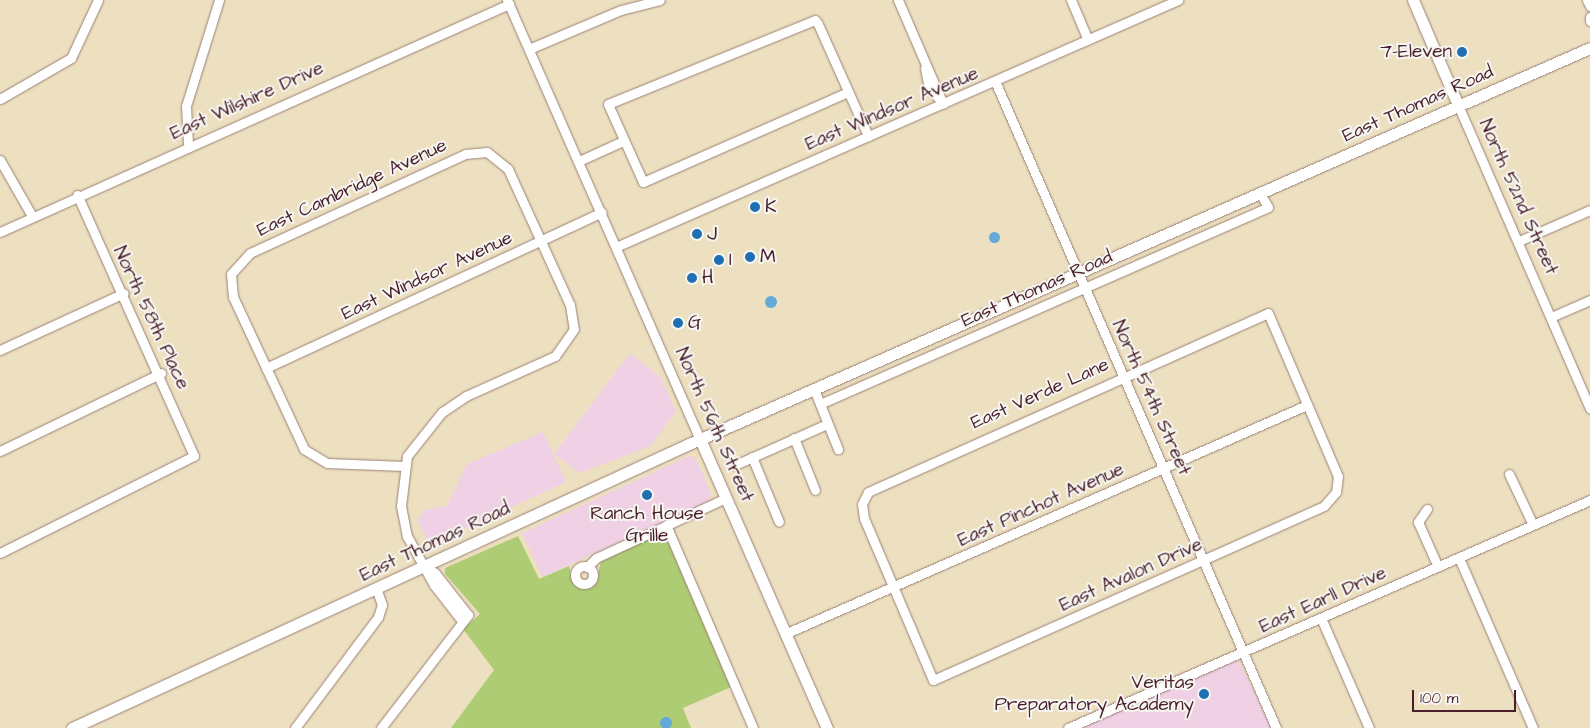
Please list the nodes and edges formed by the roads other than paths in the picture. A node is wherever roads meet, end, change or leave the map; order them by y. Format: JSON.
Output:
{"nodes":[{"id":1,"x":98,"y":0,"type":"edge"},
{"id":2,"x":219,"y":0,"type":"edge"},
{"id":3,"x":660,"y":0,"type":"edge"},
{"id":4,"x":898,"y":0,"type":"edge"},
{"id":5,"x":1071,"y":0,"type":"edge"},
{"id":6,"x":1178,"y":0,"type":"edge"},
{"id":7,"x":1413,"y":0,"type":"edge"},
{"id":8,"x":1587,"y":0,"type":"edge"},
{"id":9,"x":508,"y":2,"type":"edge"},
{"id":10,"x":1590,"y":6,"type":"edge"},
{"id":11,"x":1590,"y":17,"type":"edge"},
{"id":12,"x":1590,"y":21,"type":"edge"},
{"id":13,"x":1088,"y":40,"type":"junction"},
{"id":14,"x":1590,"y":48,"type":"edge"},
{"id":15,"x":529,"y":50,"type":"junction"},
{"id":16,"x":995,"y":81,"type":"junction"},
{"id":17,"x":848,"y":92,"type":"junction"},
{"id":18,"x":0,"y":99,"type":"edge"},
{"id":19,"x":943,"y":104,"type":"junction"},
{"id":20,"x":1458,"y":106,"type":"junction"},
{"id":21,"x":868,"y":136,"type":"junction"},
{"id":22,"x":623,"y":141,"type":"junction"},
{"id":23,"x":188,"y":144,"type":"junction"},
{"id":24,"x":0,"y":160,"type":"edge"},
{"id":25,"x":579,"y":161,"type":"junction"},
{"id":26,"x":1260,"y":193,"type":"junction"},
{"id":27,"x":77,"y":195,"type":"junction"},
{"id":28,"x":1590,"y":210,"type":"edge"},
{"id":29,"x":602,"y":212,"type":"junction"},
{"id":30,"x":32,"y":216,"type":"junction"},
{"id":31,"x":0,"y":232,"type":"edge"},
{"id":32,"x":541,"y":241,"type":"junction"},
{"id":33,"x":1519,"y":241,"type":"junction"},
{"id":34,"x":618,"y":246,"type":"junction"},
{"id":35,"x":1078,"y":273,"type":"junction"},
{"id":36,"x":1084,"y":288,"type":"junction"},
{"id":37,"x":124,"y":293,"type":"junction"},
{"id":38,"x":1590,"y":300,"type":"edge"},
{"id":39,"x":1551,"y":317,"type":"junction"},
{"id":40,"x":0,"y":350,"type":"edge"},
{"id":41,"x":266,"y":368,"type":"junction"},
{"id":42,"x":161,"y":374,"type":"junction"},
{"id":43,"x":1124,"y":375,"type":"junction"},
{"id":44,"x":814,"y":389,"type":"junction"},
{"id":45,"x":1587,"y":391,"type":"edge"},
{"id":46,"x":820,"y":404,"type":"junction"},
{"id":47,"x":1307,"y":405,"type":"junction"},
{"id":48,"x":1590,"y":408,"type":"edge"},
{"id":49,"x":827,"y":424,"type":"junction"},
{"id":50,"x":794,"y":438,"type":"junction"},
{"id":51,"x":700,"y":439,"type":"junction"},
{"id":52,"x":838,"y":449,"type":"dead end"},
{"id":53,"x":0,"y":452,"type":"edge"},
{"id":54,"x":752,"y":457,"type":"junction"},
{"id":55,"x":735,"y":465,"type":"dead end"},
{"id":56,"x":404,"y":466,"type":"junction"},
{"id":57,"x":1164,"y":469,"type":"junction"},
{"id":58,"x":1509,"y":474,"type":"dead end"},
{"id":59,"x":815,"y":490,"type":"dead end"},
{"id":60,"x":726,"y":498,"type":"junction"},
{"id":61,"x":1590,"y":500,"type":"edge"},
{"id":62,"x":1427,"y":509,"type":"dead end"},
{"id":63,"x":779,"y":522,"type":"dead end"},
{"id":64,"x":666,"y":525,"type":"junction"},
{"id":65,"x":1533,"y":525,"type":"junction"},
{"id":66,"x":0,"y":553,"type":"edge"},
{"id":67,"x":1459,"y":558,"type":"junction"},
{"id":68,"x":1204,"y":560,"type":"junction"},
{"id":69,"x":424,"y":566,"type":"junction"},
{"id":70,"x":587,"y":567,"type":"dead end"},
{"id":71,"x":1438,"y":567,"type":"junction"},
{"id":72,"x":376,"y":588,"type":"junction"},
{"id":73,"x":893,"y":588,"type":"junction"},
{"id":74,"x":1321,"y":618,"type":"junction"},
{"id":75,"x":787,"y":633,"type":"junction"},
{"id":76,"x":1245,"y":652,"type":"junction"},
{"id":77,"x":72,"y":728,"type":"edge"},
{"id":78,"x":295,"y":728,"type":"edge"},
{"id":79,"x":381,"y":728,"type":"edge"},
{"id":80,"x":753,"y":728,"type":"edge"},
{"id":81,"x":827,"y":728,"type":"edge"},
{"id":82,"x":1068,"y":728,"type":"edge"},
{"id":83,"x":1276,"y":728,"type":"edge"},
{"id":84,"x":1369,"y":728,"type":"edge"},
{"id":85,"x":1533,"y":728,"type":"edge"}],
"edges":[{"from":1,"to":18,"type":"street"},
{"from":2,"to":23,"type":"street"},
{"from":3,"to":15,"type":"street"},
{"from":4,"to":19,"type":"street"},
{"from":5,"to":13,"type":"street"},
{"from":6,"to":13,"type":"street","name":"East Windsor Avenue"},
{"from":7,"to":20,"type":"main road","name":"North 52nd Street"},
{"from":8,"to":10,"type":"street"},
{"from":9,"to":15,"type":"street","name":"North 56th Street"},
{"from":9,"to":23,"type":"street","name":"East Wilshire Drive"},
{"from":11,"to":12,"type":"street"},
{"from":13,"to":16,"type":"street","name":"East Windsor Avenue"},
{"from":14,"to":20,"type":"main road","name":"East Thomas Road"},
{"from":15,"to":25,"type":"street","name":"North 56th Street"},
{"from":16,"to":19,"type":"street","name":"East Windsor Avenue"},
{"from":16,"to":35,"type":"street","name":"North 54th Street"},
{"from":17,"to":21,"type":"street"},
{"from":17,"to":22,"type":"street"},
{"from":17,"to":22,"type":"street"},
{"from":19,"to":21,"type":"street","name":"East Windsor Avenue"},
{"from":20,"to":26,"type":"main road","name":"East Thomas Road"},
{"from":20,"to":33,"type":"street","name":"North 52nd Street"},
{"from":21,"to":34,"type":"street","name":"East Windsor Avenue"},
{"from":22,"to":25,"type":"street"},
{"from":23,"to":27,"type":"street","name":"East Wilshire Drive"},
{"from":24,"to":30,"type":"street"},
{"from":25,"to":29,"type":"street","name":"North 56th Street"},
{"from":26,"to":35,"type":"main road","name":"East Thomas Road"},
{"from":26,"to":36,"type":"street","name":"East Thomas Road"},
{"from":27,"to":30,"type":"street","name":"East Wilshire Drive"},
{"from":27,"to":37,"type":"street","name":"North 58th Place"},
{"from":28,"to":33,"type":"street"},
{"from":29,"to":32,"type":"street","name":"East Windsor Avenue"},
{"from":29,"to":34,"type":"street","name":"North 56th Street"},
{"from":30,"to":31,"type":"street","name":"East Wilshire Drive"},
{"from":32,"to":41,"type":"street","name":"East Windsor Avenue"},
{"from":32,"to":41,"type":"street","name":"East Cambridge Avenue"},
{"from":32,"to":56,"type":"street"},
{"from":33,"to":39,"type":"street","name":"North 52nd Street"},
{"from":34,"to":51,"type":"street","name":"North 56th Street"},
{"from":35,"to":36,"type":"street","name":"North 54th Street"},
{"from":35,"to":44,"type":"main road","name":"East Thomas Road"},
{"from":36,"to":43,"type":"street","name":"North 54th Street"},
{"from":36,"to":46,"type":"street","name":"East Thomas Road"},
{"from":37,"to":40,"type":"street"},
{"from":37,"to":42,"type":"street","name":"North 58th Place"},
{"from":38,"to":39,"type":"street"},
{"from":39,"to":45,"type":"street","name":"North 52nd Street"},
{"from":41,"to":56,"type":"street"},
{"from":42,"to":53,"type":"street"},
{"from":42,"to":66,"type":"street","name":"North 58th Place"},
{"from":43,"to":47,"type":"street","name":"East Verde Lane"},
{"from":43,"to":57,"type":"street","name":"North 54th Street"},
{"from":43,"to":73,"type":"street","name":"East Verde Lane"},
{"from":44,"to":46,"type":"street"},
{"from":44,"to":51,"type":"main road","name":"East Thomas Road"},
{"from":45,"to":48,"type":"street","name":"North 52nd Street"},
{"from":46,"to":49,"type":"street"},
{"from":47,"to":57,"type":"street","name":"East Pinchot Avenue"},
{"from":47,"to":68,"type":"street","name":"East Avalon Drive"},
{"from":49,"to":50,"type":"street"},
{"from":49,"to":52,"type":"street"},
{"from":50,"to":54,"type":"street"},
{"from":50,"to":59,"type":"street"},
{"from":51,"to":60,"type":"main road","name":"North 56th Street"},
{"from":51,"to":69,"type":"main road","name":"East Thomas Road"},
{"from":54,"to":55,"type":"street"},
{"from":54,"to":63,"type":"street"},
{"from":56,"to":69,"type":"street"},
{"from":57,"to":68,"type":"street","name":"North 54th Street"},
{"from":57,"to":73,"type":"street","name":"East Pinchot Avenue"},
{"from":58,"to":65,"type":"street"},
{"from":60,"to":64,"type":"street"},
{"from":60,"to":75,"type":"main road","name":"North 56th Street"},
{"from":61,"to":65,"type":"street","name":"East Earll Drive"},
{"from":62,"to":71,"type":"street"},
{"from":64,"to":70,"type":"street"},
{"from":64,"to":80,"type":"street"},
{"from":65,"to":67,"type":"street","name":"East Earll Drive"},
{"from":67,"to":71,"type":"street","name":"East Earll Drive"},
{"from":67,"to":85,"type":"street"},
{"from":68,"to":73,"type":"street","name":"East Avalon Drive"},
{"from":68,"to":76,"type":"street","name":"North 54th Street"},
{"from":69,"to":72,"type":"main road","name":"East Thomas Road"},
{"from":69,"to":79,"type":"street"},
{"from":71,"to":74,"type":"street","name":"East Earll Drive"},
{"from":72,"to":77,"type":"main road","name":"East Thomas Road"},
{"from":72,"to":78,"type":"street"},
{"from":73,"to":75,"type":"street","name":"East Pinchot Avenue"},
{"from":74,"to":76,"type":"street","name":"East Earll Drive"},
{"from":74,"to":84,"type":"street"},
{"from":75,"to":81,"type":"main road","name":"North 56th Street"},
{"from":76,"to":82,"type":"street","name":"East Earll Drive"},
{"from":76,"to":83,"type":"street","name":"North 54th Street"}]}
